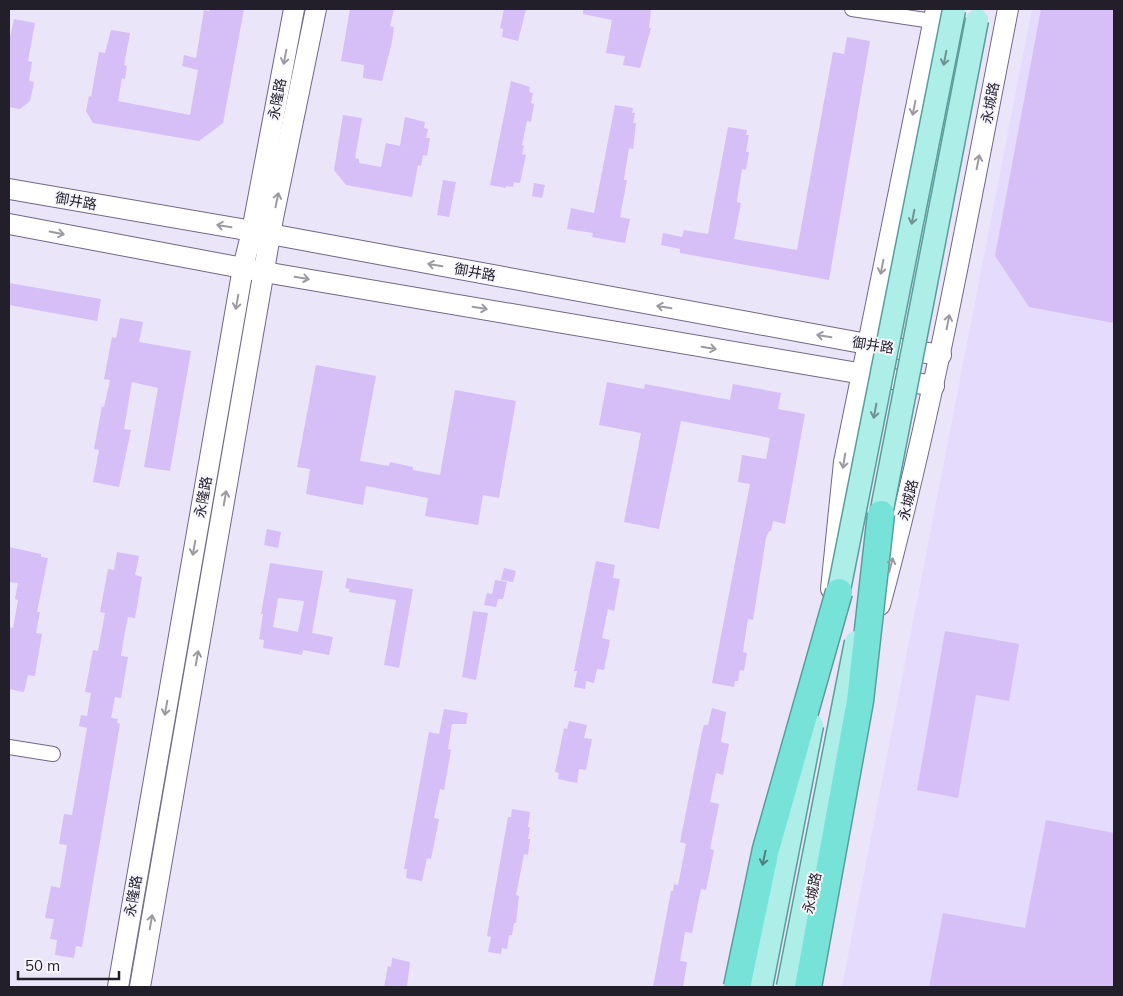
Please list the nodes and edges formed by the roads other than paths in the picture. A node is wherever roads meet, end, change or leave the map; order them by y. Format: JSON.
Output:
{"nodes":[{"id":1,"x":294,"y":9,"type":"edge"},
{"id":2,"x":316,"y":9,"type":"edge"},
{"id":3,"x":852,"y":9,"type":"edge"},
{"id":4,"x":1008,"y":9,"type":"edge"},
{"id":5,"x":941,"y":13,"type":"edge"},
{"id":6,"x":978,"y":20,"type":"dead end"},
{"id":7,"x":9,"y":189,"type":"edge"},
{"id":8,"x":9,"y":224,"type":"edge"},
{"id":9,"x":261,"y":233,"type":"junction"},
{"id":10,"x":243,"y":268,"type":"junction"},
{"id":11,"x":264,"y":272,"type":"junction"},
{"id":12,"x":867,"y":344,"type":"junction"},
{"id":13,"x":941,"y":355,"type":"junction"},
{"id":14,"x":860,"y":374,"type":"junction"},
{"id":15,"x":934,"y":386,"type":"junction"},
{"id":16,"x":881,"y":514,"type":"junction"},
{"id":17,"x":839,"y":592,"type":"junction"},
{"id":18,"x":9,"y":747,"type":"edge"},
{"id":19,"x":53,"y":754,"type":"dead end"},
{"id":20,"x":118,"y":987,"type":"edge"},
{"id":21,"x":140,"y":987,"type":"edge"},
{"id":22,"x":737,"y":987,"type":"edge"},
{"id":23,"x":759,"y":987,"type":"edge"},
{"id":24,"x":788,"y":987,"type":"edge"},
{"id":25,"x":792,"y":987,"type":"edge"},
{"id":26,"x":808,"y":987,"type":"edge"}],
"edges":[{"from":1,"to":9,"type":"street","name":"永隆路","one_way":true},
{"from":9,"to":2,"type":"street","name":"永隆路","one_way":true},
{"from":3,"to":5,"type":"street"},
{"from":13,"to":4,"type":"street","name":"永城路","one_way":true},
{"from":5,"to":12,"type":"street","one_way":true},
{"from":5,"to":17,"type":"main road","one_way":true,"bridge":true},
{"from":6,"to":16,"type":"main road","bridge":true},
{"from":9,"to":7,"type":"street","name":"御井路","one_way":true},
{"from":8,"to":10,"type":"street","one_way":true},
{"from":9,"to":10,"type":"street","name":"永隆路"},
{"from":9,"to":11,"type":"street","name":"永隆路"},
{"from":12,"to":9,"type":"street","name":"御井路","one_way":true},
{"from":10,"to":11,"type":"street"},
{"from":10,"to":20,"type":"street","name":"永隆路","one_way":true},
{"from":11,"to":14,"type":"street","one_way":true},
{"from":21,"to":11,"type":"street","name":"永隆路","one_way":true},
{"from":12,"to":13,"type":"street","name":"御井路"},
{"from":12,"to":14,"type":"street"},
{"from":13,"to":15,"type":"street","name":"永城路"},
{"from":14,"to":15,"type":"street"},
{"from":14,"to":23,"type":"street","one_way":true},
{"from":25,"to":15,"type":"street","name":"永城路","one_way":true},
{"from":16,"to":24,"type":"main road","bridge":true},
{"from":16,"to":26,"type":"highway","bridge":true},
{"from":17,"to":22,"type":"highway","one_way":true,"bridge":true},
{"from":17,"to":23,"type":"main road","bridge":true},
{"from":18,"to":19,"type":"street"}]}
